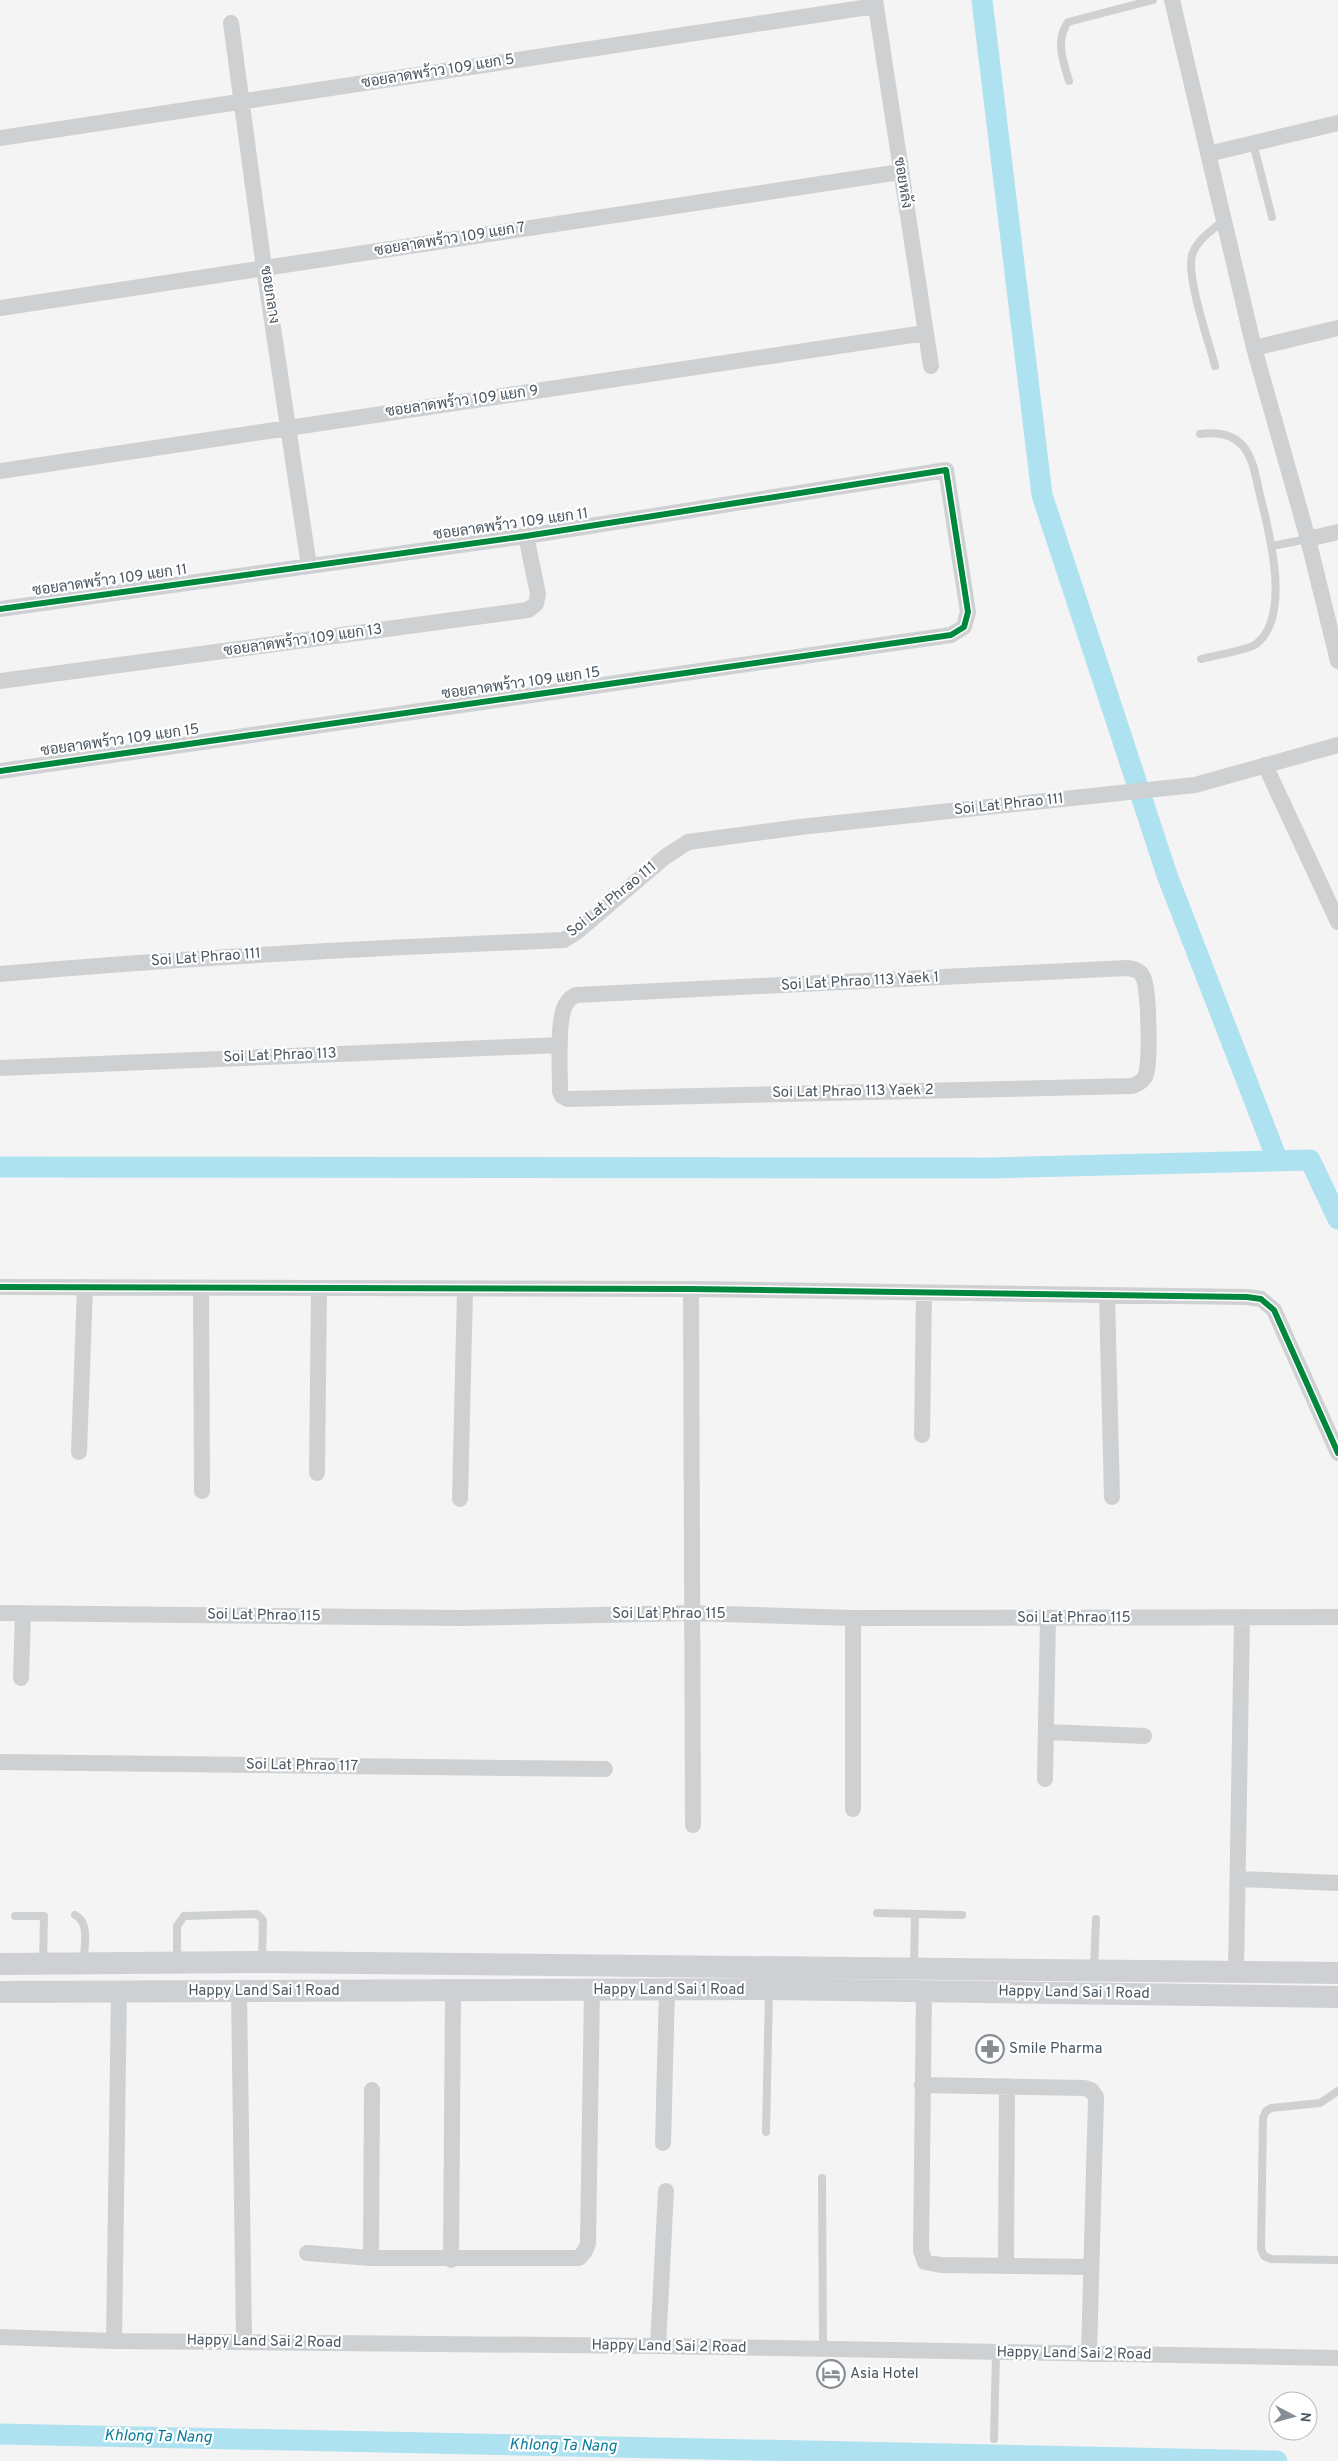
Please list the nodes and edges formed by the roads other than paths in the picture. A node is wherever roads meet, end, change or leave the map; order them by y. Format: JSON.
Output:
{"nodes":[{"id":1,"x":1153,"y":0,"type":"edge"},
{"id":2,"x":1172,"y":0,"type":"edge"},
{"id":3,"x":875,"y":3,"type":"edge"},
{"id":4,"x":231,"y":23,"type":"dead end"},
{"id":5,"x":1069,"y":81,"type":"dead end"},
{"id":6,"x":243,"y":101,"type":"junction"},
{"id":7,"x":1338,"y":123,"type":"edge"},
{"id":8,"x":0,"y":138,"type":"edge"},
{"id":9,"x":1253,"y":143,"type":"junction"},
{"id":10,"x":1208,"y":154,"type":"junction"},
{"id":11,"x":900,"y":172,"type":"junction"},
{"id":12,"x":1272,"y":217,"type":"dead end"},
{"id":13,"x":1223,"y":221,"type":"junction"},
{"id":14,"x":264,"y":268,"type":"junction"},
{"id":15,"x":0,"y":308,"type":"edge"},
{"id":16,"x":1338,"y":328,"type":"edge"},
{"id":17,"x":925,"y":333,"type":"junction"},
{"id":18,"x":1254,"y":348,"type":"junction"},
{"id":19,"x":931,"y":366,"type":"dead end"},
{"id":20,"x":1215,"y":366,"type":"dead end"},
{"id":21,"x":289,"y":428,"type":"junction"},
{"id":22,"x":1200,"y":434,"type":"dead end"},
{"id":23,"x":0,"y":471,"type":"edge"},
{"id":24,"x":1338,"y":532,"type":"edge"},
{"id":25,"x":526,"y":536,"type":"junction"},
{"id":26,"x":1308,"y":538,"type":"junction"},
{"id":27,"x":1272,"y":546,"type":"junction"},
{"id":28,"x":958,"y":549,"type":"joint"},
{"id":29,"x":309,"y":566,"type":"junction"},
{"id":30,"x":0,"y":609,"type":"edge"},
{"id":31,"x":1201,"y":659,"type":"dead end"},
{"id":32,"x":1338,"y":661,"type":"edge"},
{"id":33,"x":0,"y":681,"type":"edge"},
{"id":34,"x":1338,"y":745,"type":"edge"},
{"id":35,"x":1265,"y":764,"type":"junction"},
{"id":36,"x":0,"y":771,"type":"edge"},
{"id":37,"x":1338,"y":922,"type":"edge"},
{"id":38,"x":0,"y":974,"type":"edge"},
{"id":39,"x":1148,"y":1030,"type":"joint"},
{"id":40,"x":560,"y":1045,"type":"junction"},
{"id":41,"x":0,"y":1068,"type":"edge"},
{"id":42,"x":0,"y":1287,"type":"edge"},
{"id":43,"x":85,"y":1288,"type":"junction"},
{"id":44,"x":201,"y":1288,"type":"junction"},
{"id":45,"x":319,"y":1289,"type":"junction"},
{"id":46,"x":692,"y":1289,"type":"junction"},
{"id":47,"x":465,"y":1290,"type":"junction"},
{"id":48,"x":924,"y":1293,"type":"junction"},
{"id":49,"x":1107,"y":1296,"type":"junction"},
{"id":50,"x":922,"y":1435,"type":"dead end"},
{"id":51,"x":79,"y":1452,"type":"dead end"},
{"id":52,"x":1338,"y":1453,"type":"edge"},
{"id":53,"x":317,"y":1473,"type":"dead end"},
{"id":54,"x":202,"y":1491,"type":"dead end"},
{"id":55,"x":1112,"y":1497,"type":"dead end"},
{"id":56,"x":460,"y":1499,"type":"dead end"},
{"id":57,"x":0,"y":1613,"type":"edge"},
{"id":58,"x":23,"y":1613,"type":"junction"},
{"id":59,"x":691,"y":1613,"type":"junction"},
{"id":60,"x":1338,"y":1617,"type":"edge"},
{"id":61,"x":853,"y":1618,"type":"junction"},
{"id":62,"x":1048,"y":1618,"type":"junction"},
{"id":63,"x":1242,"y":1618,"type":"junction"},
{"id":64,"x":21,"y":1678,"type":"dead end"},
{"id":65,"x":1046,"y":1732,"type":"junction"},
{"id":66,"x":1144,"y":1736,"type":"dead end"},
{"id":67,"x":0,"y":1762,"type":"edge"},
{"id":68,"x":605,"y":1769,"type":"dead end"},
{"id":69,"x":1045,"y":1779,"type":"dead end"},
{"id":70,"x":853,"y":1809,"type":"dead end"},
{"id":71,"x":693,"y":1825,"type":"dead end"},
{"id":72,"x":1238,"y":1878,"type":"junction"},
{"id":73,"x":1338,"y":1883,"type":"edge"},
{"id":74,"x":877,"y":1913,"type":"dead end"},
{"id":75,"x":915,"y":1914,"type":"junction"},
{"id":76,"x":962,"y":1915,"type":"dead end"},
{"id":77,"x":15,"y":1916,"type":"dead end"},
{"id":78,"x":75,"y":1916,"type":"dead end"},
{"id":79,"x":1096,"y":1919,"type":"dead end"},
{"id":80,"x":262,"y":1962,"type":"junction"},
{"id":81,"x":0,"y":1964,"type":"edge"},
{"id":82,"x":43,"y":1964,"type":"junction"},
{"id":83,"x":177,"y":1964,"type":"junction"},
{"id":84,"x":453,"y":1964,"type":"junction"},
{"id":85,"x":84,"y":1965,"type":"junction"},
{"id":86,"x":919,"y":1968,"type":"junction"},
{"id":87,"x":1021,"y":1969,"type":"junction"},
{"id":88,"x":1094,"y":1970,"type":"junction"},
{"id":89,"x":1236,"y":1972,"type":"junction"},
{"id":90,"x":1338,"y":1973,"type":"edge"},
{"id":91,"x":666,"y":1989,"type":"junction"},
{"id":92,"x":769,"y":1989,"type":"junction"},
{"id":93,"x":592,"y":1990,"type":"junction"},
{"id":94,"x":239,"y":1991,"type":"junction"},
{"id":95,"x":924,"y":1991,"type":"junction"},
{"id":96,"x":0,"y":1992,"type":"edge"},
{"id":97,"x":119,"y":1992,"type":"junction"},
{"id":98,"x":454,"y":1992,"type":"junction"},
{"id":99,"x":1020,"y":1993,"type":"junction"},
{"id":100,"x":1338,"y":1997,"type":"edge"},
{"id":101,"x":922,"y":2085,"type":"junction"},
{"id":102,"x":1007,"y":2086,"type":"junction"},
{"id":103,"x":372,"y":2090,"type":"dead end"},
{"id":104,"x":1338,"y":2091,"type":"edge"},
{"id":105,"x":766,"y":2132,"type":"dead end"},
{"id":106,"x":663,"y":2143,"type":"dead end"},
{"id":107,"x":822,"y":2178,"type":"dead end"},
{"id":108,"x":666,"y":2191,"type":"dead end"},
{"id":109,"x":307,"y":2253,"type":"dead end"},
{"id":110,"x":371,"y":2258,"type":"junction"},
{"id":111,"x":451,"y":2260,"type":"junction"},
{"id":112,"x":1338,"y":2260,"type":"edge"},
{"id":113,"x":1006,"y":2266,"type":"junction"},
{"id":114,"x":1091,"y":2268,"type":"junction"},
{"id":115,"x":0,"y":2337,"type":"edge"},
{"id":116,"x":114,"y":2341,"type":"junction"},
{"id":117,"x":244,"y":2342,"type":"junction"},
{"id":118,"x":658,"y":2346,"type":"junction"},
{"id":119,"x":823,"y":2350,"type":"junction"},
{"id":120,"x":996,"y":2352,"type":"junction"},
{"id":121,"x":1089,"y":2354,"type":"junction"},
{"id":122,"x":1338,"y":2358,"type":"edge"},
{"id":123,"x":994,"y":2439,"type":"dead end"}],
"edges":[{"from":1,"to":5,"type":"lane"},
{"from":2,"to":10,"type":"street"},
{"from":3,"to":6,"type":"street","name":"ซอยลาดพร้าว 109 แยก 5"},
{"from":3,"to":11,"type":"street","name":"ซอยหลัง"},
{"from":4,"to":6,"type":"street","name":"ซอยกลาง"},
{"from":6,"to":8,"type":"street","name":"ซอยลาดพร้าว 109 แยก 5"},
{"from":6,"to":14,"type":"street","name":"ซอยกลาง"},
{"from":7,"to":9,"type":"street"},
{"from":9,"to":10,"type":"street"},
{"from":9,"to":12,"type":"lane"},
{"from":10,"to":13,"type":"street"},
{"from":11,"to":14,"type":"street","name":"ซอยลาดพร้าว 109 แยก 7"},
{"from":11,"to":17,"type":"street","name":"ซอยหลัง"},
{"from":13,"to":18,"type":"street"},
{"from":13,"to":20,"type":"lane"},
{"from":14,"to":15,"type":"street","name":"ซอยลาดพร้าว 109 แยก 7"},
{"from":14,"to":21,"type":"street","name":"ซอยกลาง"},
{"from":16,"to":18,"type":"street"},
{"from":17,"to":19,"type":"street","name":"ซอยหลัง"},
{"from":17,"to":21,"type":"street","name":"ซอยลาดพร้าว 109 แยก 9"},
{"from":18,"to":26,"type":"street"},
{"from":21,"to":23,"type":"street","name":"ซอยลาดพร้าว 109 แยก 9"},
{"from":21,"to":29,"type":"street","name":"ซอยกลาง"},
{"from":22,"to":27,"type":"lane"},
{"from":24,"to":26,"type":"street"},
{"from":25,"to":28,"type":"street","name":"ซอยลาดพร้าว 109 แยก 11"},
{"from":25,"to":29,"type":"street","name":"ซอยลาดพร้าว 109 แยก 11"},
{"from":25,"to":33,"type":"street","name":"ซอยลาดพร้าว 109 แยก 13"},
{"from":26,"to":27,"type":"lane"},
{"from":26,"to":32,"type":"street"},
{"from":27,"to":31,"type":"lane"},
{"from":28,"to":36,"type":"street","name":"ซอยลาดพร้าว 109 แยก 15"},
{"from":29,"to":30,"type":"street","name":"ซอยลาดพร้าว 109 แยก 11"},
{"from":34,"to":35,"type":"street","name":"Soi Lat Phrao 111"},
{"from":35,"to":37,"type":"street"},
{"from":35,"to":38,"type":"street","name":"Soi Lat Phrao 111"},
{"from":39,"to":40,"type":"street","name":"Soi Lat Phrao 113 Yaek 1"},
{"from":39,"to":40,"type":"street","name":"Soi Lat Phrao 113 Yaek 2"},
{"from":40,"to":41,"type":"street","name":"Soi Lat Phrao 113"},
{"from":42,"to":43,"type":"street"},
{"from":43,"to":44,"type":"street"},
{"from":43,"to":51,"type":"street"},
{"from":44,"to":45,"type":"street"},
{"from":44,"to":54,"type":"street"},
{"from":45,"to":47,"type":"street"},
{"from":45,"to":53,"type":"street"},
{"from":46,"to":47,"type":"street"},
{"from":46,"to":48,"type":"street"},
{"from":46,"to":59,"type":"street"},
{"from":47,"to":56,"type":"street"},
{"from":48,"to":49,"type":"street"},
{"from":48,"to":50,"type":"street"},
{"from":49,"to":52,"type":"street"},
{"from":49,"to":55,"type":"street"},
{"from":57,"to":58,"type":"street","name":"Soi Lat Phrao 115"},
{"from":58,"to":59,"type":"street","name":"Soi Lat Phrao 115"},
{"from":58,"to":64,"type":"street"},
{"from":59,"to":61,"type":"street","name":"Soi Lat Phrao 115"},
{"from":59,"to":71,"type":"street"},
{"from":60,"to":63,"type":"street","name":"Soi Lat Phrao 115"},
{"from":61,"to":62,"type":"street","name":"Soi Lat Phrao 115"},
{"from":61,"to":70,"type":"street"},
{"from":62,"to":63,"type":"street","name":"Soi Lat Phrao 115"},
{"from":62,"to":65,"type":"street"},
{"from":63,"to":72,"type":"street"},
{"from":65,"to":66,"type":"street"},
{"from":65,"to":69,"type":"street"},
{"from":67,"to":68,"type":"street","name":"Soi Lat Phrao 117"},
{"from":72,"to":73,"type":"street"},
{"from":72,"to":89,"type":"street"},
{"from":74,"to":75,"type":"lane"},
{"from":75,"to":76,"type":"lane"},
{"from":75,"to":86,"type":"lane"},
{"from":77,"to":82,"type":"lane"},
{"from":78,"to":85,"type":"lane"},
{"from":79,"to":88,"type":"lane"},
{"from":80,"to":83,"type":"street","name":"Happy Land Sai 1 Road"},
{"from":80,"to":83,"type":"lane"},
{"from":80,"to":84,"type":"street","name":"Happy Land Sai 1 Road"},
{"from":81,"to":82,"type":"street","name":"Happy Land Sai 1 Road"},
{"from":82,"to":85,"type":"street","name":"Happy Land Sai 1 Road"},
{"from":83,"to":85,"type":"street","name":"Happy Land Sai 1 Road"},
{"from":84,"to":86,"type":"street","name":"Happy Land Sai 1 Road"},
{"from":84,"to":98,"type":"street"},
{"from":86,"to":87,"type":"street","name":"Happy Land Sai 1 Road"},
{"from":86,"to":95,"type":"street"},
{"from":87,"to":88,"type":"street","name":"Happy Land Sai 1 Road"},
{"from":87,"to":99,"type":"street"},
{"from":88,"to":89,"type":"street","name":"Happy Land Sai 1 Road"},
{"from":89,"to":90,"type":"street","name":"Happy Land Sai 1 Road"},
{"from":91,"to":92,"type":"street","name":"Happy Land Sai 1 Road"},
{"from":91,"to":93,"type":"street","name":"Happy Land Sai 1 Road"},
{"from":91,"to":106,"type":"street"},
{"from":92,"to":95,"type":"street","name":"Happy Land Sai 1 Road"},
{"from":92,"to":105,"type":"lane"},
{"from":93,"to":98,"type":"street","name":"Happy Land Sai 1 Road"},
{"from":93,"to":111,"type":"street"},
{"from":94,"to":97,"type":"street","name":"Happy Land Sai 1 Road"},
{"from":94,"to":98,"type":"street","name":"Happy Land Sai 1 Road"},
{"from":94,"to":117,"type":"street"},
{"from":95,"to":99,"type":"street","name":"Happy Land Sai 1 Road"},
{"from":95,"to":101,"type":"street"},
{"from":96,"to":97,"type":"street","name":"Happy Land Sai 1 Road"},
{"from":97,"to":116,"type":"street"},
{"from":98,"to":111,"type":"street"},
{"from":99,"to":100,"type":"street","name":"Happy Land Sai 1 Road"},
{"from":101,"to":102,"type":"street"},
{"from":101,"to":113,"type":"street"},
{"from":102,"to":113,"type":"street"},
{"from":102,"to":114,"type":"street"},
{"from":103,"to":110,"type":"street"},
{"from":104,"to":112,"type":"lane"},
{"from":107,"to":119,"type":"lane"},
{"from":108,"to":118,"type":"street"},
{"from":109,"to":110,"type":"street"},
{"from":110,"to":111,"type":"street"},
{"from":113,"to":114,"type":"street"},
{"from":114,"to":121,"type":"street"},
{"from":115,"to":116,"type":"street","name":"Happy Land Sai 2 Road"},
{"from":116,"to":117,"type":"street","name":"Happy Land Sai 2 Road"},
{"from":117,"to":118,"type":"street","name":"Happy Land Sai 2 Road"},
{"from":118,"to":119,"type":"street","name":"Happy Land Sai 2 Road"},
{"from":119,"to":120,"type":"street","name":"Happy Land Sai 2 Road"},
{"from":120,"to":121,"type":"street","name":"Happy Land Sai 2 Road"},
{"from":120,"to":123,"type":"lane"},
{"from":121,"to":122,"type":"street","name":"Happy Land Sai 2 Road"}]}
